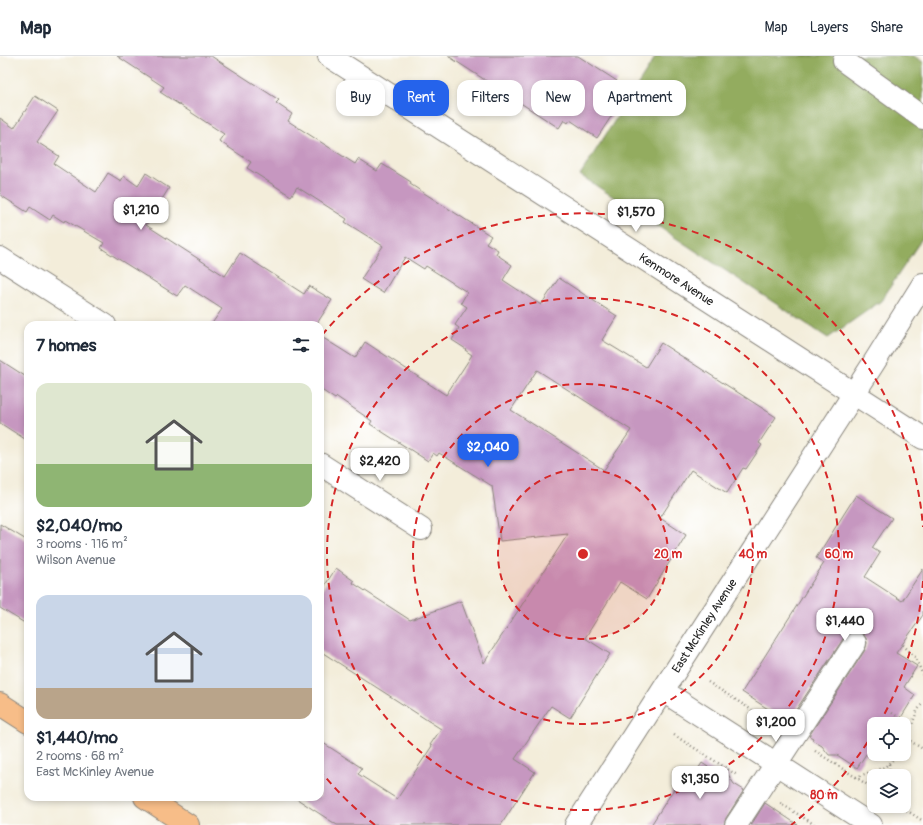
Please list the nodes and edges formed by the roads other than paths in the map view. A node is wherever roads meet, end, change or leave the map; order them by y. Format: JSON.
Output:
{"nodes":[{"id":1,"x":330,"y":56,"type":"edge"},
{"id":2,"x":844,"y":61,"type":"dead end"},
{"id":3,"x":923,"y":118,"type":"edge"},
{"id":4,"x":0,"y":258,"type":"edge"},
{"id":5,"x":923,"y":284,"type":"edge"},
{"id":6,"x":99,"y":321,"type":"edge"},
{"id":7,"x":854,"y":394,"type":"junction"},
{"id":8,"x":923,"y":438,"type":"edge"},
{"id":9,"x":324,"y":467,"type":"edge"},
{"id":10,"x":421,"y":529,"type":"dead end"},
{"id":11,"x":855,"y":643,"type":"dead end"},
{"id":12,"x":663,"y":690,"type":"junction"},
{"id":13,"x":0,"y":704,"type":"edge"},
{"id":14,"x":24,"y":719,"type":"edge"},
{"id":15,"x":776,"y":763,"type":"junction"},
{"id":16,"x":151,"y":801,"type":"edge"},
{"id":17,"x":188,"y":825,"type":"edge"},
{"id":18,"x":576,"y":825,"type":"edge"},
{"id":19,"x":736,"y":825,"type":"edge"},
{"id":20,"x":871,"y":825,"type":"edge"}],
"edges":[{"from":1,"to":7,"type":"street","name":"Kenmore Avenue"},
{"from":2,"to":3,"type":"street"},
{"from":4,"to":6,"type":"street"},
{"from":5,"to":7,"type":"street","name":"East McKinley Avenue"},
{"from":7,"to":8,"type":"street","name":"Kenmore Avenue"},
{"from":7,"to":12,"type":"street","name":"East McKinley Avenue"},
{"from":9,"to":10,"type":"street"},
{"from":11,"to":15,"type":"street"},
{"from":12,"to":15,"type":"street"},
{"from":12,"to":18,"type":"street","name":"East McKinley Avenue"},
{"from":13,"to":14,"type":"main road"},
{"from":15,"to":19,"type":"street"},
{"from":15,"to":20,"type":"street"},
{"from":16,"to":17,"type":"main road"}]}
